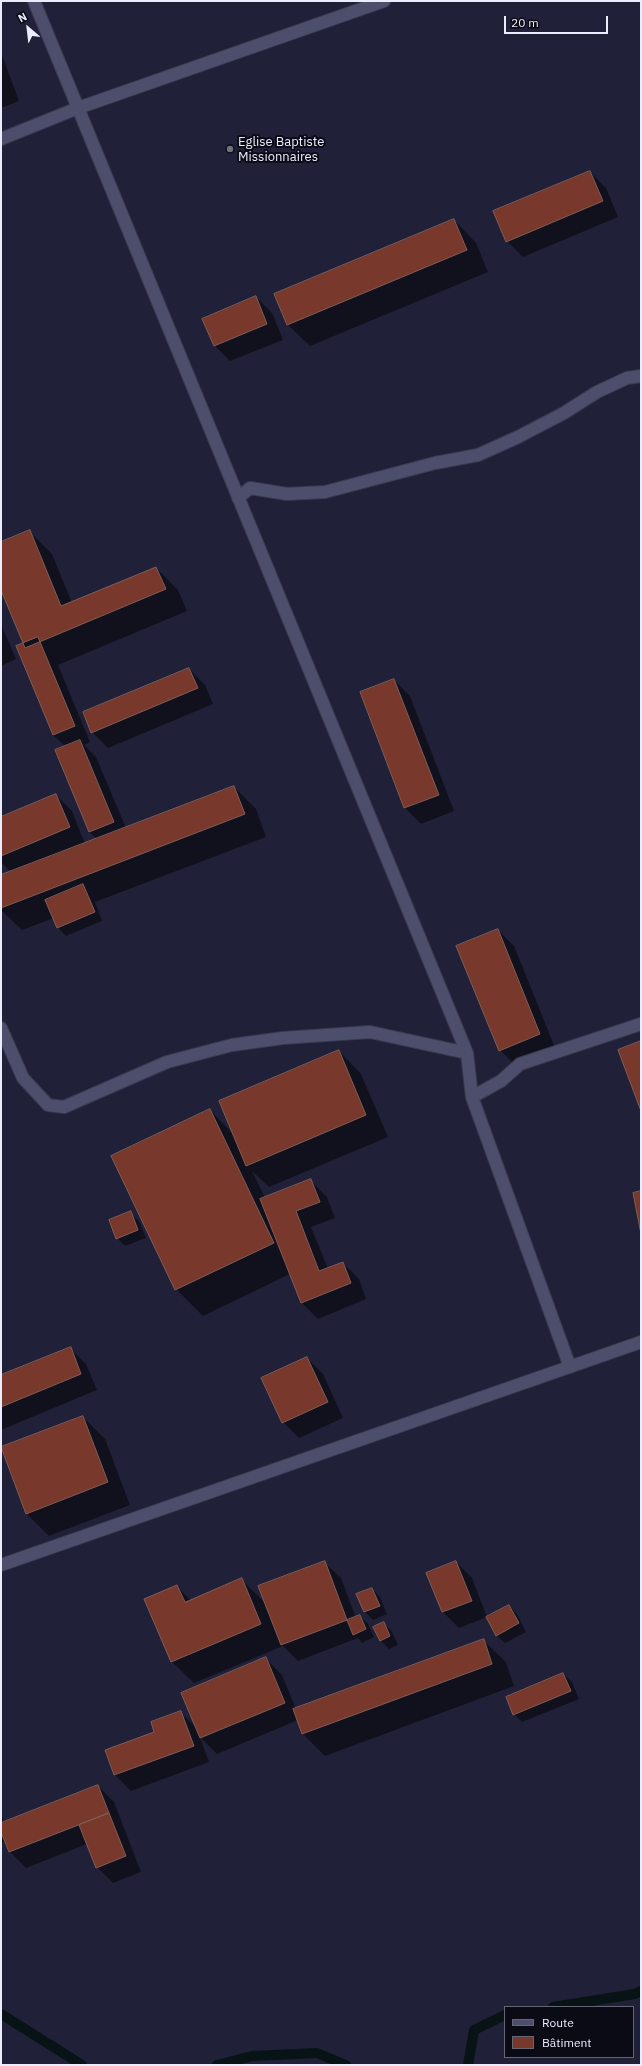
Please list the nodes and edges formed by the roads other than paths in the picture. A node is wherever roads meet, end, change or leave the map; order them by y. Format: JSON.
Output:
{"nodes":[{"id":1,"x":34,"y":1,"type":"edge"},
{"id":2,"x":384,"y":1,"type":"edge"},
{"id":3,"x":78,"y":108,"type":"junction"},
{"id":4,"x":1,"y":139,"type":"edge"},
{"id":5,"x":641,"y":376,"type":"edge"},
{"id":6,"x":238,"y":498,"type":"junction"},
{"id":7,"x":641,"y":1024,"type":"edge"},
{"id":8,"x":1,"y":1028,"type":"edge"},
{"id":9,"x":467,"y":1053,"type":"junction"},
{"id":10,"x":472,"y":1097,"type":"junction"},
{"id":11,"x":641,"y":1342,"type":"edge"},
{"id":12,"x":570,"y":1367,"type":"junction"},
{"id":13,"x":1,"y":1564,"type":"edge"}],
"edges":[{"from":1,"to":3,"type":"street"},
{"from":2,"to":3,"type":"street"},
{"from":3,"to":4,"type":"street"},
{"from":3,"to":6,"type":"street"},
{"from":5,"to":6,"type":"street"},
{"from":6,"to":9,"type":"street"},
{"from":7,"to":10,"type":"street"},
{"from":8,"to":9,"type":"street"},
{"from":9,"to":10,"type":"street"},
{"from":10,"to":12,"type":"street"},
{"from":11,"to":12,"type":"street"},
{"from":12,"to":13,"type":"street"}]}
